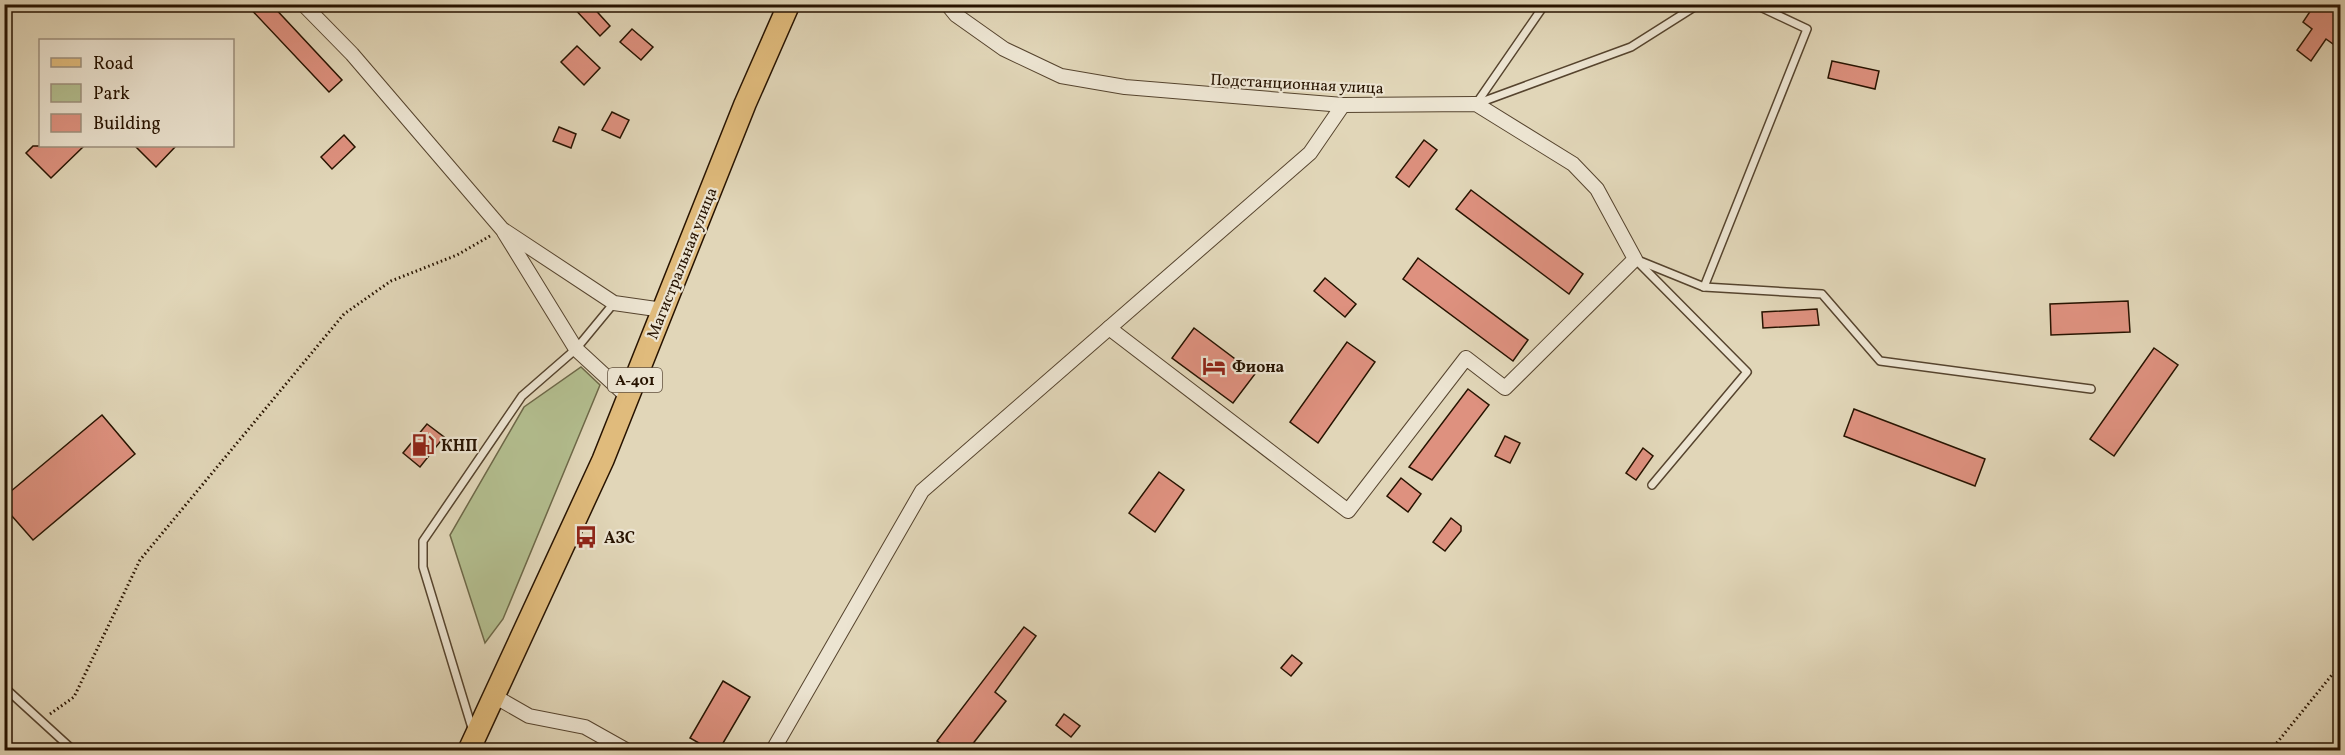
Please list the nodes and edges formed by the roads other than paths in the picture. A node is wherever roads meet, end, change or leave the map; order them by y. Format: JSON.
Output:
{"nodes":[{"id":1,"x":303,"y":4,"type":"edge"},
{"id":2,"x":789,"y":4,"type":"edge"},
{"id":3,"x":947,"y":4,"type":"edge"},
{"id":4,"x":1545,"y":4,"type":"edge"},
{"id":5,"x":1699,"y":4,"type":"edge"},
{"id":6,"x":1754,"y":4,"type":"edge"},
{"id":7,"x":1476,"y":104,"type":"junction"},
{"id":8,"x":1343,"y":105,"type":"junction"},
{"id":9,"x":502,"y":229,"type":"junction"},
{"id":10,"x":1635,"y":259,"type":"junction"},
{"id":11,"x":1704,"y":287,"type":"junction"},
{"id":12,"x":614,"y":303,"type":"junction"},
{"id":13,"x":663,"y":310,"type":"junction"},
{"id":14,"x":1109,"y":328,"type":"junction"},
{"id":15,"x":576,"y":349,"type":"junction"},
{"id":16,"x":2091,"y":389,"type":"dead end"},
{"id":17,"x":628,"y":397,"type":"junction"},
{"id":18,"x":1652,"y":485,"type":"dead end"},
{"id":19,"x":4,"y":687,"type":"edge"},
{"id":20,"x":494,"y":696,"type":"junction"},
{"id":21,"x":472,"y":744,"type":"edge"},
{"id":22,"x":73,"y":750,"type":"edge"},
{"id":23,"x":626,"y":750,"type":"edge"},
{"id":24,"x":773,"y":750,"type":"edge"}],
"edges":[{"from":1,"to":9,"type":"street"},
{"from":2,"to":13,"type":"main road","name":"Магистральная улица","number":"А-401"},
{"from":3,"to":8,"type":"street","name":"Подстанционная улица"},
{"from":4,"to":7,"type":"lane"},
{"from":5,"to":7,"type":"lane"},
{"from":6,"to":11,"type":"lane"},
{"from":7,"to":8,"type":"street","name":"Подстанционная улица"},
{"from":7,"to":10,"type":"street"},
{"from":8,"to":14,"type":"street"},
{"from":9,"to":12,"type":"street"},
{"from":9,"to":15,"type":"street"},
{"from":10,"to":11,"type":"lane"},
{"from":10,"to":14,"type":"street"},
{"from":10,"to":18,"type":"lane"},
{"from":11,"to":16,"type":"lane"},
{"from":12,"to":13,"type":"street"},
{"from":12,"to":15,"type":"lane"},
{"from":13,"to":17,"type":"main road","name":"Магистральная улица","number":"А-401"},
{"from":14,"to":24,"type":"street"},
{"from":15,"to":17,"type":"street"},
{"from":15,"to":21,"type":"lane"},
{"from":17,"to":20,"type":"main road","name":"Магистральная улица","number":"А-401"},
{"from":19,"to":22,"type":"lane"},
{"from":20,"to":21,"type":"main road","name":"Магистральная улица","number":"А-401"},
{"from":20,"to":23,"type":"street"}]}
